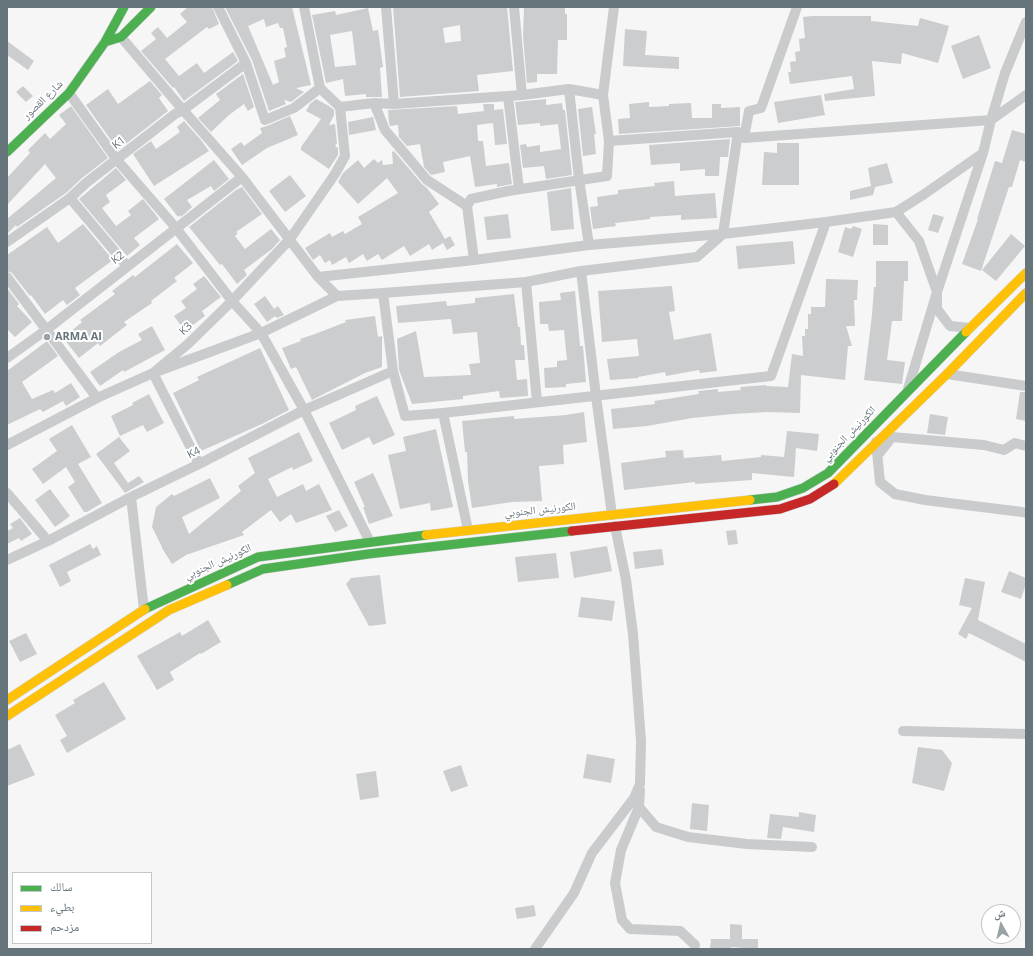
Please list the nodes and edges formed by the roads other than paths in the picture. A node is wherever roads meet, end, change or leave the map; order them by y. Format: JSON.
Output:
{"nodes":[{"id":1,"x":124,"y":7,"type":"edge"},
{"id":2,"x":151,"y":7,"type":"edge"},
{"id":3,"x":218,"y":7,"type":"edge"},
{"id":4,"x":304,"y":7,"type":"edge"},
{"id":5,"x":386,"y":7,"type":"edge"},
{"id":6,"x":514,"y":7,"type":"edge"},
{"id":7,"x":614,"y":7,"type":"edge"},
{"id":8,"x":797,"y":7,"type":"edge"},
{"id":9,"x":1026,"y":22,"type":"edge"},
{"id":10,"x":121,"y":37,"type":"junction"},
{"id":11,"x":105,"y":42,"type":"junction"},
{"id":12,"x":246,"y":63,"type":"junction"},
{"id":13,"x":320,"y":88,"type":"junction"},
{"id":14,"x":570,"y":89,"type":"junction"},
{"id":15,"x":69,"y":93,"type":"junction"},
{"id":16,"x":522,"y":95,"type":"junction"},
{"id":17,"x":603,"y":95,"type":"junction"},
{"id":18,"x":1026,"y":95,"type":"edge"},
{"id":19,"x":508,"y":96,"type":"junction"},
{"id":20,"x":374,"y":103,"type":"junction"},
{"id":21,"x":394,"y":104,"type":"junction"},
{"id":22,"x":340,"y":107,"type":"junction"},
{"id":23,"x":183,"y":110,"type":"junction"},
{"id":24,"x":991,"y":120,"type":"junction"},
{"id":25,"x":741,"y":135,"type":"junction"},
{"id":26,"x":609,"y":141,"type":"junction"},
{"id":27,"x":7,"y":152,"type":"edge"},
{"id":28,"x":983,"y":153,"type":"junction"},
{"id":29,"x":117,"y":160,"type":"junction"},
{"id":30,"x":242,"y":177,"type":"junction"},
{"id":31,"x":579,"y":179,"type":"junction"},
{"id":32,"x":519,"y":189,"type":"junction"},
{"id":33,"x":70,"y":198,"type":"junction"},
{"id":34,"x":467,"y":206,"type":"junction"},
{"id":35,"x":896,"y":212,"type":"junction"},
{"id":36,"x":826,"y":222,"type":"junction"},
{"id":37,"x":176,"y":228,"type":"junction"},
{"id":38,"x":723,"y":234,"type":"junction"},
{"id":39,"x":290,"y":239,"type":"junction"},
{"id":40,"x":7,"y":242,"type":"edge"},
{"id":41,"x":590,"y":245,"type":"junction"},
{"id":42,"x":474,"y":260,"type":"junction"},
{"id":43,"x":127,"y":266,"type":"junction"},
{"id":44,"x":581,"y":271,"type":"junction"},
{"id":45,"x":1026,"y":273,"type":"edge"},
{"id":46,"x":7,"y":277,"type":"edge"},
{"id":47,"x":318,"y":277,"type":"junction"},
{"id":48,"x":526,"y":282,"type":"junction"},
{"id":49,"x":937,"y":292,"type":"junction"},
{"id":50,"x":383,"y":293,"type":"junction"},
{"id":51,"x":1026,"y":293,"type":"edge"},
{"id":52,"x":337,"y":296,"type":"junction"},
{"id":53,"x":232,"y":301,"type":"junction"},
{"id":54,"x":970,"y":328,"type":"junction"},
{"id":55,"x":46,"y":330,"type":"junction"},
{"id":56,"x":261,"y":333,"type":"junction"},
{"id":57,"x":7,"y":358,"type":"edge"},
{"id":58,"x":393,"y":372,"type":"junction"},
{"id":59,"x":153,"y":373,"type":"junction"},
{"id":60,"x":947,"y":374,"type":"junction"},
{"id":61,"x":1026,"y":386,"type":"edge"},
{"id":62,"x":907,"y":392,"type":"junction"},
{"id":63,"x":596,"y":396,"type":"junction"},
{"id":64,"x":97,"y":398,"type":"junction"},
{"id":65,"x":537,"y":402,"type":"junction"},
{"id":66,"x":304,"y":410,"type":"junction"},
{"id":67,"x":443,"y":413,"type":"junction"},
{"id":68,"x":876,"y":442,"type":"junction"},
{"id":69,"x":7,"y":445,"type":"edge"},
{"id":70,"x":1026,"y":446,"type":"edge"},
{"id":71,"x":878,"y":455,"type":"junction"},
{"id":72,"x":199,"y":464,"type":"junction"},
{"id":73,"x":7,"y":493,"type":"edge"},
{"id":74,"x":131,"y":497,"type":"junction"},
{"id":75,"x":1026,"y":513,"type":"edge"},
{"id":76,"x":612,"y":515,"type":"junction"},
{"id":77,"x":615,"y":526,"type":"junction"},
{"id":78,"x":468,"y":530,"type":"junction"},
{"id":79,"x":48,"y":541,"type":"junction"},
{"id":80,"x":370,"y":542,"type":"junction"},
{"id":81,"x":7,"y":560,"type":"edge"},
{"id":82,"x":144,"y":610,"type":"junction"},
{"id":83,"x":7,"y":700,"type":"edge"},
{"id":84,"x":7,"y":716,"type":"edge"},
{"id":85,"x":903,"y":731,"type":"dead end"},
{"id":86,"x":1026,"y":734,"type":"edge"},
{"id":87,"x":640,"y":784,"type":"junction"},
{"id":88,"x":639,"y":807,"type":"junction"},
{"id":89,"x":812,"y":847,"type":"dead end"},
{"id":90,"x":695,"y":945,"type":"dead end"},
{"id":91,"x":535,"y":949,"type":"edge"}],
"edges":[{"from":1,"to":11,"type":"main road","name":"شارع القصور"},
{"from":2,"to":10,"type":"main road"},
{"from":3,"to":12,"type":"street"},
{"from":4,"to":13,"type":"street"},
{"from":5,"to":21,"type":"street"},
{"from":6,"to":16,"type":"street"},
{"from":7,"to":17,"type":"street"},
{"from":8,"to":25,"type":"street"},
{"from":9,"to":24,"type":"street"},
{"from":10,"to":11,"type":"main road"},
{"from":10,"to":23,"type":"street"},
{"from":11,"to":15,"type":"main road","name":"شارع القصور"},
{"from":12,"to":13,"type":"street"},
{"from":12,"to":23,"type":"street","name":"K1"},
{"from":13,"to":22,"type":"street"},
{"from":14,"to":16,"type":"street"},
{"from":14,"to":17,"type":"street"},
{"from":14,"to":31,"type":"street"},
{"from":15,"to":27,"type":"main road","name":"شارع القصور"},
{"from":15,"to":29,"type":"street"},
{"from":16,"to":19,"type":"street"},
{"from":17,"to":26,"type":"street"},
{"from":18,"to":24,"type":"street"},
{"from":19,"to":21,"type":"street"},
{"from":19,"to":32,"type":"street"},
{"from":20,"to":21,"type":"street"},
{"from":20,"to":22,"type":"street"},
{"from":20,"to":34,"type":"street"},
{"from":22,"to":39,"type":"street","name":"K3"},
{"from":23,"to":29,"type":"street","name":"K1"},
{"from":23,"to":30,"type":"street"},
{"from":24,"to":25,"type":"street"},
{"from":24,"to":28,"type":"street"},
{"from":25,"to":26,"type":"street"},
{"from":25,"to":38,"type":"street"},
{"from":26,"to":31,"type":"street"},
{"from":28,"to":35,"type":"street"},
{"from":28,"to":49,"type":"street"},
{"from":29,"to":33,"type":"street","name":"K1"},
{"from":29,"to":37,"type":"street"},
{"from":30,"to":37,"type":"street","name":"K2"},
{"from":30,"to":39,"type":"street"},
{"from":31,"to":32,"type":"street"},
{"from":31,"to":41,"type":"street"},
{"from":32,"to":34,"type":"street"},
{"from":33,"to":40,"type":"street","name":"K1"},
{"from":33,"to":43,"type":"street"},
{"from":34,"to":42,"type":"street"},
{"from":35,"to":36,"type":"street"},
{"from":35,"to":49,"type":"street"},
{"from":36,"to":38,"type":"street"},
{"from":36,"to":63,"type":"street"},
{"from":37,"to":43,"type":"street","name":"K2"},
{"from":37,"to":53,"type":"street"},
{"from":38,"to":41,"type":"street"},
{"from":38,"to":44,"type":"street"},
{"from":39,"to":47,"type":"street"},
{"from":39,"to":53,"type":"street","name":"K3"},
{"from":41,"to":42,"type":"street"},
{"from":42,"to":47,"type":"street"},
{"from":43,"to":55,"type":"street","name":"K2"},
{"from":44,"to":48,"type":"street"},
{"from":44,"to":63,"type":"street"},
{"from":45,"to":54,"type":"main road","name":"الكورنيش الجنوبي"},
{"from":46,"to":55,"type":"street"},
{"from":47,"to":52,"type":"street"},
{"from":48,"to":50,"type":"street"},
{"from":48,"to":65,"type":"street"},
{"from":49,"to":54,"type":"street"},
{"from":49,"to":62,"type":"street"},
{"from":50,"to":52,"type":"street"},
{"from":50,"to":58,"type":"street"},
{"from":51,"to":60,"type":"main road"},
{"from":52,"to":56,"type":"street"},
{"from":53,"to":56,"type":"street"},
{"from":53,"to":59,"type":"street","name":"K3"},
{"from":54,"to":62,"type":"main road","name":"الكورنيش الجنوبي"},
{"from":55,"to":57,"type":"street","name":"K2"},
{"from":55,"to":64,"type":"street"},
{"from":56,"to":59,"type":"street"},
{"from":56,"to":66,"type":"street"},
{"from":58,"to":66,"type":"street","name":"K4"},
{"from":58,"to":67,"type":"street"},
{"from":59,"to":64,"type":"street","name":"K3"},
{"from":59,"to":72,"type":"street"},
{"from":60,"to":61,"type":"street"},
{"from":60,"to":68,"type":"main road"},
{"from":62,"to":76,"type":"main road","name":"الكورنيش الجنوبي"},
{"from":63,"to":65,"type":"street"},
{"from":63,"to":76,"type":"street"},
{"from":64,"to":69,"type":"street","name":"K3"},
{"from":65,"to":67,"type":"street"},
{"from":66,"to":72,"type":"street","name":"K4"},
{"from":66,"to":80,"type":"street"},
{"from":67,"to":78,"type":"street"},
{"from":68,"to":71,"type":"street"},
{"from":68,"to":77,"type":"main road"},
{"from":70,"to":71,"type":"street"},
{"from":71,"to":75,"type":"street"},
{"from":72,"to":74,"type":"street","name":"K4"},
{"from":73,"to":79,"type":"street"},
{"from":74,"to":79,"type":"street","name":"K4"},
{"from":74,"to":82,"type":"street"},
{"from":76,"to":78,"type":"main road","name":"الكورنيش الجنوبي"},
{"from":77,"to":84,"type":"main road"},
{"from":77,"to":87,"type":"street"},
{"from":78,"to":80,"type":"main road","name":"الكورنيش الجنوبي"},
{"from":79,"to":81,"type":"street","name":"K4"},
{"from":80,"to":82,"type":"main road","name":"الكورنيش الجنوبي"},
{"from":82,"to":83,"type":"main road","name":"الكورنيش الجنوبي"},
{"from":85,"to":86,"type":"street"},
{"from":87,"to":88,"type":"street"},
{"from":87,"to":91,"type":"street"},
{"from":88,"to":89,"type":"street"},
{"from":88,"to":90,"type":"street"}]}
